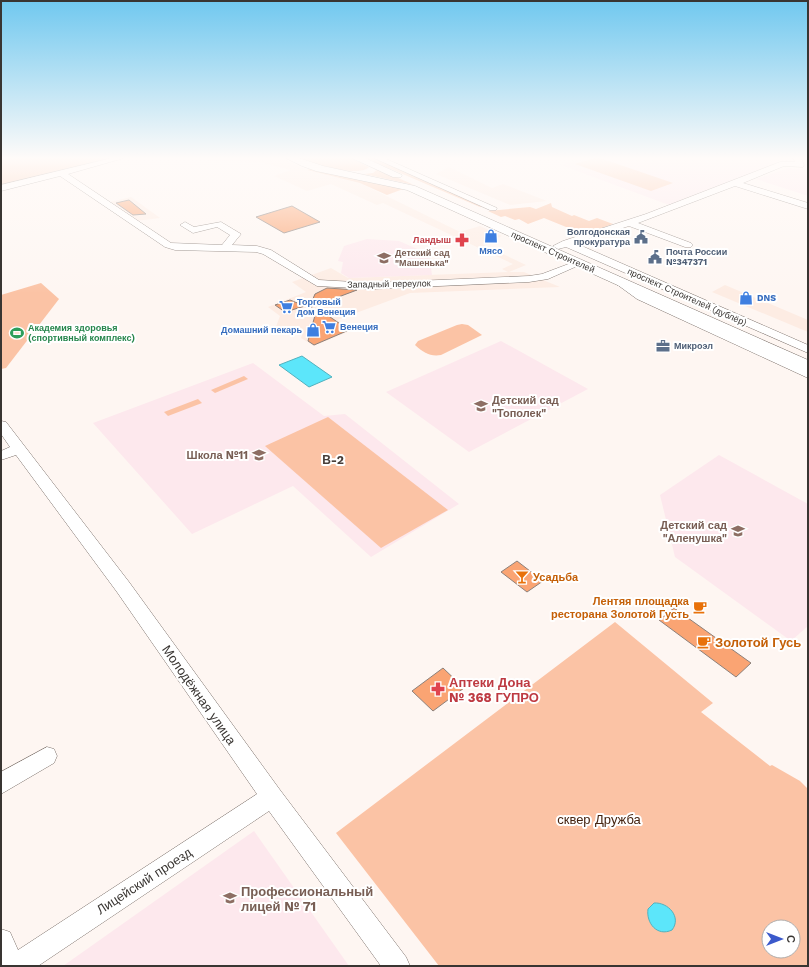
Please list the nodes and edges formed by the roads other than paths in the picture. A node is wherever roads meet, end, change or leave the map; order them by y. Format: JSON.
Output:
{"nodes":[{"id":1,"x":107,"y":203,"type":"edge"},
{"id":2,"x":444,"y":203,"type":"edge"},
{"id":3,"x":462,"y":203,"type":"edge"},
{"id":4,"x":683,"y":203,"type":"edge"},
{"id":5,"x":630,"y":223,"type":"junction"},
{"id":6,"x":185,"y":225,"type":"dead end"},
{"id":7,"x":562,"y":245,"type":"junction"},
{"id":8,"x":688,"y":245,"type":"dead end"},
{"id":9,"x":226,"y":247,"type":"junction"},
{"id":10,"x":579,"y":263,"type":"junction"},
{"id":11,"x":619,"y":280,"type":"junction"},
{"id":12,"x":808,"y":349,"type":"edge"},
{"id":13,"x":808,"y":356,"type":"edge"},
{"id":14,"x":808,"y":366,"type":"edge"},
{"id":15,"x":808,"y":374,"type":"edge"},
{"id":16,"x":1,"y":425,"type":"edge"},
{"id":17,"x":10,"y":452,"type":"edge"},
{"id":18,"x":46,"y":756,"type":"dead end"},
{"id":19,"x":1,"y":784,"type":"edge"},
{"id":20,"x":272,"y":797,"type":"junction"},
{"id":21,"x":1,"y":941,"type":"edge"},
{"id":22,"x":12,"y":966,"type":"edge"},
{"id":23,"x":16,"y":966,"type":"edge"},
{"id":24,"x":397,"y":966,"type":"edge"}],
"edges":[{"from":1,"to":9,"type":"street","name":"Западный переулок"},
{"from":2,"to":10,"type":"main road","name":"проспект Строителей"},
{"from":3,"to":7,"type":"main road","name":"проспект Строителей"},
{"from":4,"to":5,"type":"street"},
{"from":5,"to":7,"type":"street"},
{"from":5,"to":8,"type":"street"},
{"from":6,"to":9,"type":"street"},
{"from":7,"to":12,"type":"street","name":"проспект Строителей (дублёр)"},
{"from":7,"to":13,"type":"main road","name":"проспект Строителей"},
{"from":9,"to":10,"type":"street","name":"Западный переулок"},
{"from":10,"to":11,"type":"main road","name":"проспект Строителей"},
{"from":11,"to":14,"type":"main road","name":"проспект Строителей"},
{"from":11,"to":15,"type":"street","name":"проспект Строителей (дублёр)"},
{"from":16,"to":17,"type":"street","name":"Молодёжная улица"},
{"from":17,"to":20,"type":"street","name":"Молодёжная улица"},
{"from":18,"to":19,"type":"street"},
{"from":20,"to":23,"type":"street","name":"Лицейский проезд"},
{"from":20,"to":24,"type":"street","name":"Молодёжная улица"},
{"from":21,"to":22,"type":"street"}]}
